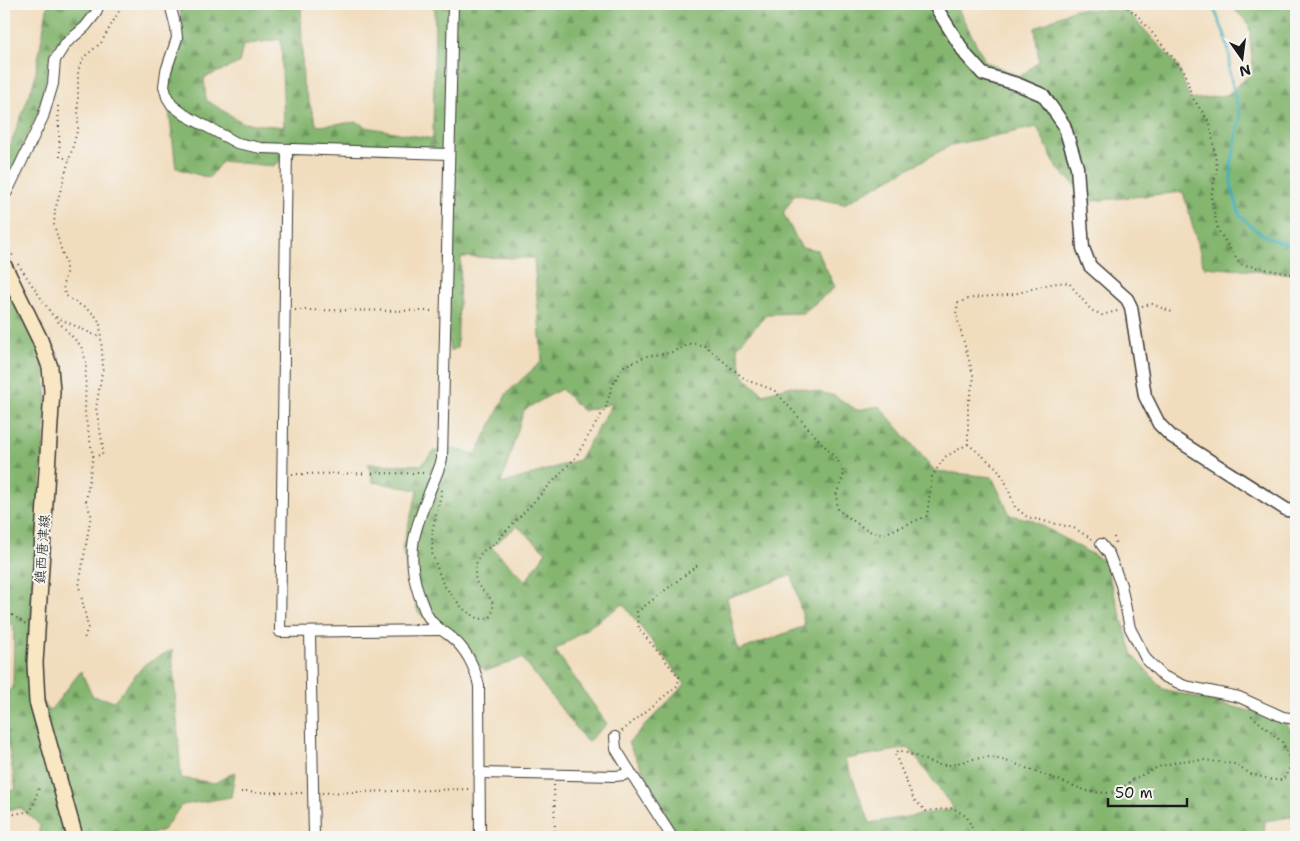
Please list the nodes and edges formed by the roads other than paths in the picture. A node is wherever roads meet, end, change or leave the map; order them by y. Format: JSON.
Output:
{"nodes":[{"id":1,"x":100,"y":4,"type":"edge"},
{"id":2,"x":170,"y":4,"type":"edge"},
{"id":3,"x":454,"y":4,"type":"edge"},
{"id":4,"x":934,"y":4,"type":"edge"},
{"id":5,"x":287,"y":149,"type":"junction"},
{"id":6,"x":449,"y":154,"type":"junction"},
{"id":7,"x":4,"y":195,"type":"edge"},
{"id":8,"x":4,"y":266,"type":"edge"},
{"id":9,"x":1296,"y":511,"type":"edge"},
{"id":10,"x":1100,"y":544,"type":"road end"},
{"id":11,"x":440,"y":630,"type":"junction"},
{"id":12,"x":310,"y":633,"type":"junction"},
{"id":13,"x":1296,"y":719,"type":"edge"},
{"id":14,"x":615,"y":738,"type":"road end"},
{"id":15,"x":629,"y":770,"type":"junction"},
{"id":16,"x":479,"y":773,"type":"junction"},
{"id":17,"x":75,"y":837,"type":"edge"},
{"id":18,"x":314,"y":837,"type":"edge"},
{"id":19,"x":480,"y":837,"type":"edge"},
{"id":20,"x":672,"y":837,"type":"edge"}],
"edges":[{"from":1,"to":7,"type":"street"},
{"from":2,"to":5,"type":"street"},
{"from":3,"to":6,"type":"street"},
{"from":4,"to":9,"type":"street"},
{"from":5,"to":6,"type":"street"},
{"from":5,"to":12,"type":"street"},
{"from":6,"to":11,"type":"street"},
{"from":8,"to":17,"type":"main road","name":"鎮西唐津線"},
{"from":10,"to":13,"type":"street"},
{"from":11,"to":12,"type":"street"},
{"from":11,"to":16,"type":"street"},
{"from":12,"to":18,"type":"street"},
{"from":14,"to":15,"type":"street"},
{"from":15,"to":16,"type":"street"},
{"from":15,"to":20,"type":"street"},
{"from":16,"to":19,"type":"street"}]}
